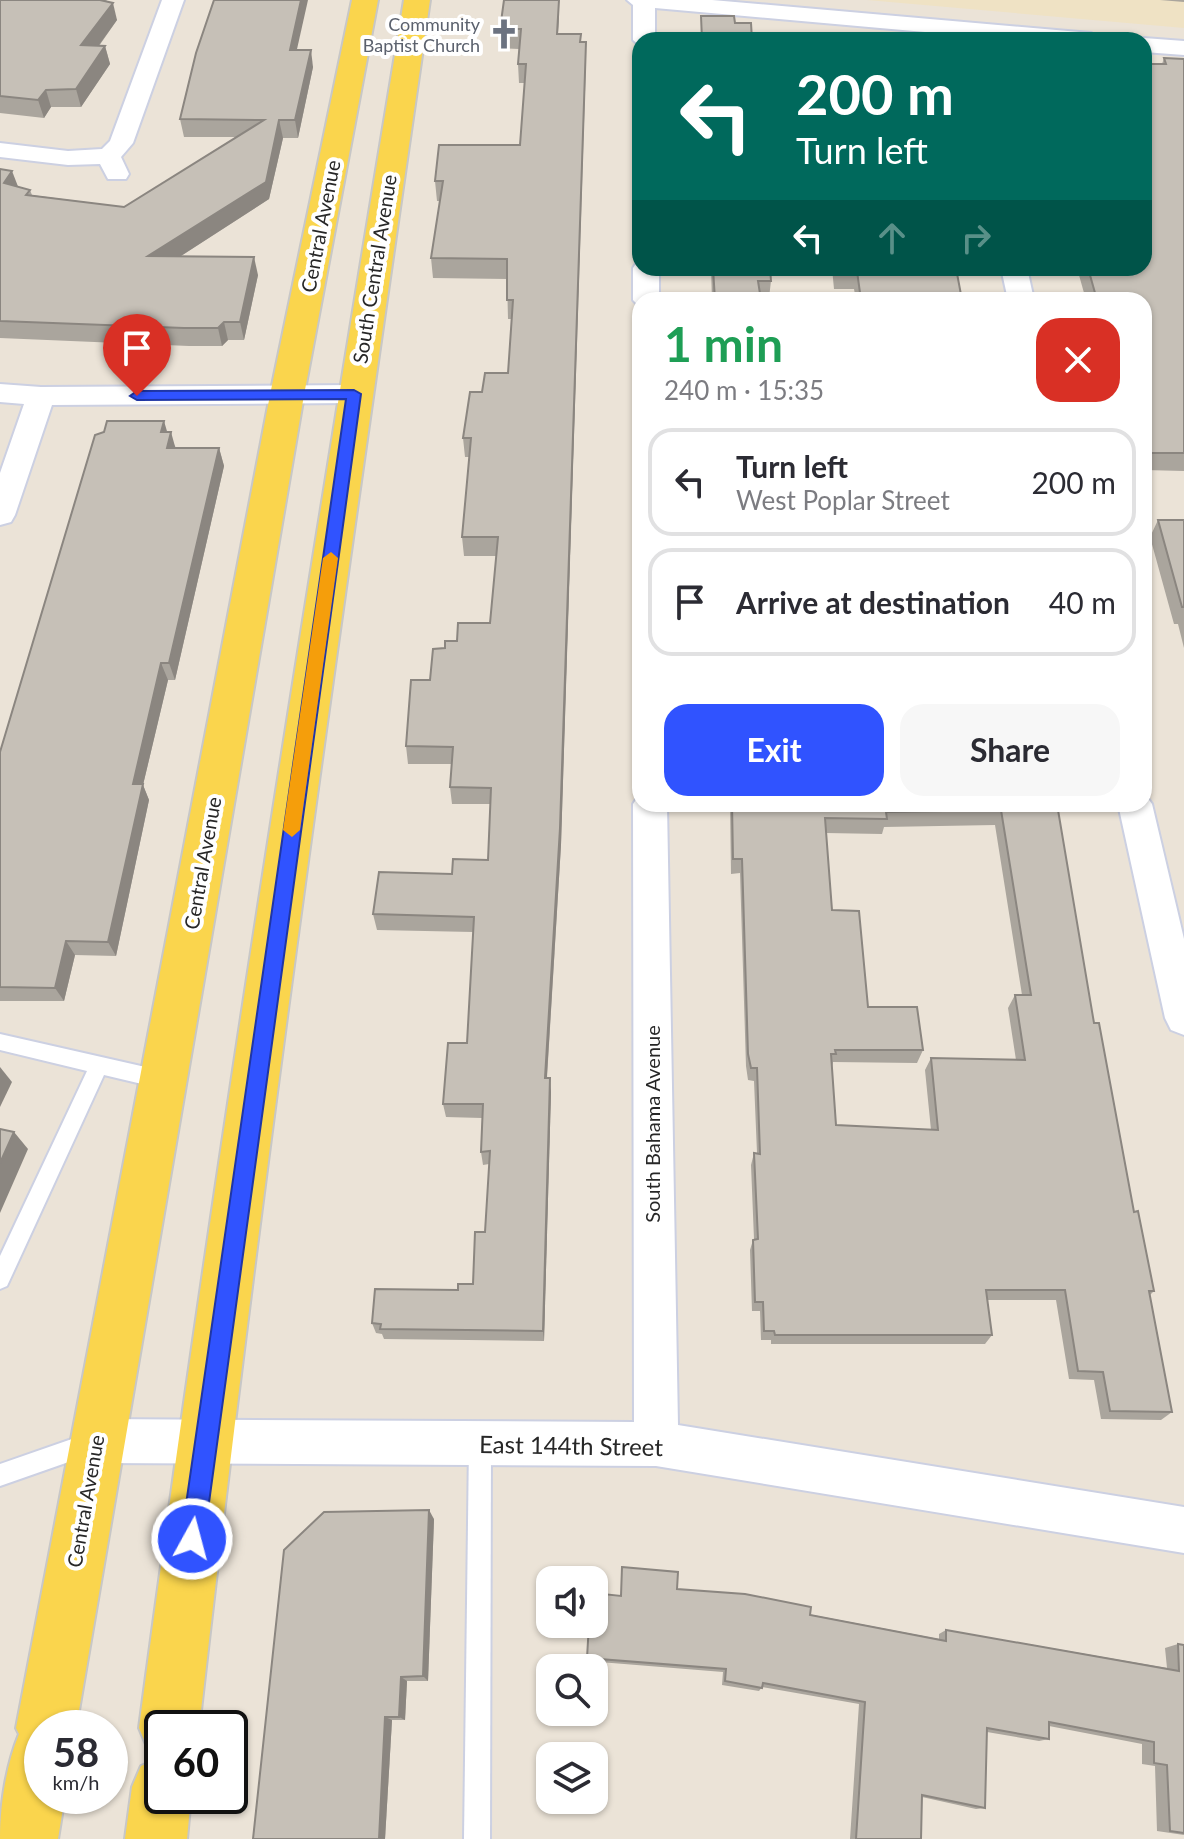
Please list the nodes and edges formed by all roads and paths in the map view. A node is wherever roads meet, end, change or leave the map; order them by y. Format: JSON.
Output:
{"nodes":[{"id":1,"x":173,"y":0,"type":"edge"},
{"id":2,"x":365,"y":0,"type":"edge"},
{"id":3,"x":417,"y":0,"type":"edge"},
{"id":4,"x":641,"y":0,"type":"edge"},
{"id":5,"x":643,"y":32,"type":"edge"},
{"id":6,"x":942,"y":32,"type":"edge"},
{"id":7,"x":1152,"y":46,"type":"edge"},
{"id":8,"x":1184,"y":48,"type":"edge"},
{"id":9,"x":0,"y":150,"type":"edge"},
{"id":10,"x":0,"y":393,"type":"edge"},
{"id":11,"x":354,"y":394,"type":"junction"},
{"id":12,"x":287,"y":395,"type":"junction"},
{"id":13,"x":41,"y":396,"type":"junction"},
{"id":14,"x":0,"y":515,"type":"edge"},
{"id":15,"x":650,"y":812,"type":"edge"},
{"id":16,"x":1137,"y":812,"type":"edge"},
{"id":17,"x":1184,"y":1018,"type":"edge"},
{"id":18,"x":0,"y":1042,"type":"edge"},
{"id":19,"x":99,"y":1065,"type":"junction"},
{"id":20,"x":163,"y":1080,"type":"junction"},
{"id":21,"x":0,"y":1279,"type":"edge"},
{"id":22,"x":96,"y":1441,"type":"junction"},
{"id":23,"x":204,"y":1444,"type":"junction"},
{"id":24,"x":480,"y":1444,"type":"junction"},
{"id":25,"x":656,"y":1444,"type":"junction"},
{"id":26,"x":0,"y":1475,"type":"edge"},
{"id":27,"x":1184,"y":1530,"type":"edge"},
{"id":28,"x":49,"y":1710,"type":"edge"},
{"id":29,"x":171,"y":1710,"type":"edge"},
{"id":30,"x":31,"y":1814,"type":"edge"},
{"id":31,"x":159,"y":1814,"type":"edge"},
{"id":32,"x":27,"y":1839,"type":"edge"},
{"id":33,"x":156,"y":1839,"type":"edge"},
{"id":34,"x":477,"y":1839,"type":"edge"}],
"edges":[{"from":1,"to":9,"type":"street"},
{"from":2,"to":12,"type":"main road","name":"Central Avenue"},
{"from":3,"to":11,"type":"main road","name":"South Central Avenue"},
{"from":4,"to":5,"type":"street"},
{"from":4,"to":6,"type":"street"},
{"from":7,"to":8,"type":"street"},
{"from":10,"to":13,"type":"street"},
{"from":11,"to":12,"type":"street"},
{"from":11,"to":23,"type":"main road","name":"South Central Avenue"},
{"from":12,"to":13,"type":"street"},
{"from":12,"to":20,"type":"main road","name":"Central Avenue"},
{"from":13,"to":14,"type":"street"},
{"from":15,"to":25,"type":"street","name":"South Bahama Avenue"},
{"from":16,"to":17,"type":"street"},
{"from":18,"to":19,"type":"lane"},
{"from":19,"to":20,"type":"lane"},
{"from":19,"to":21,"type":"lane"},
{"from":20,"to":22,"type":"main road","name":"Central Avenue"},
{"from":22,"to":23,"type":"street","name":"East 144th Street"},
{"from":22,"to":26,"type":"lane"},
{"from":22,"to":28,"type":"main road","name":"Central Avenue"},
{"from":23,"to":24,"type":"street","name":"East 144th Street"},
{"from":23,"to":29,"type":"main road","name":"South Central Avenue"},
{"from":24,"to":25,"type":"street","name":"East 144th Street"},
{"from":24,"to":34,"type":"lane"},
{"from":25,"to":27,"type":"street","name":"East 144th Street"},
{"from":30,"to":32,"type":"main road"},
{"from":31,"to":33,"type":"main road"}]}
